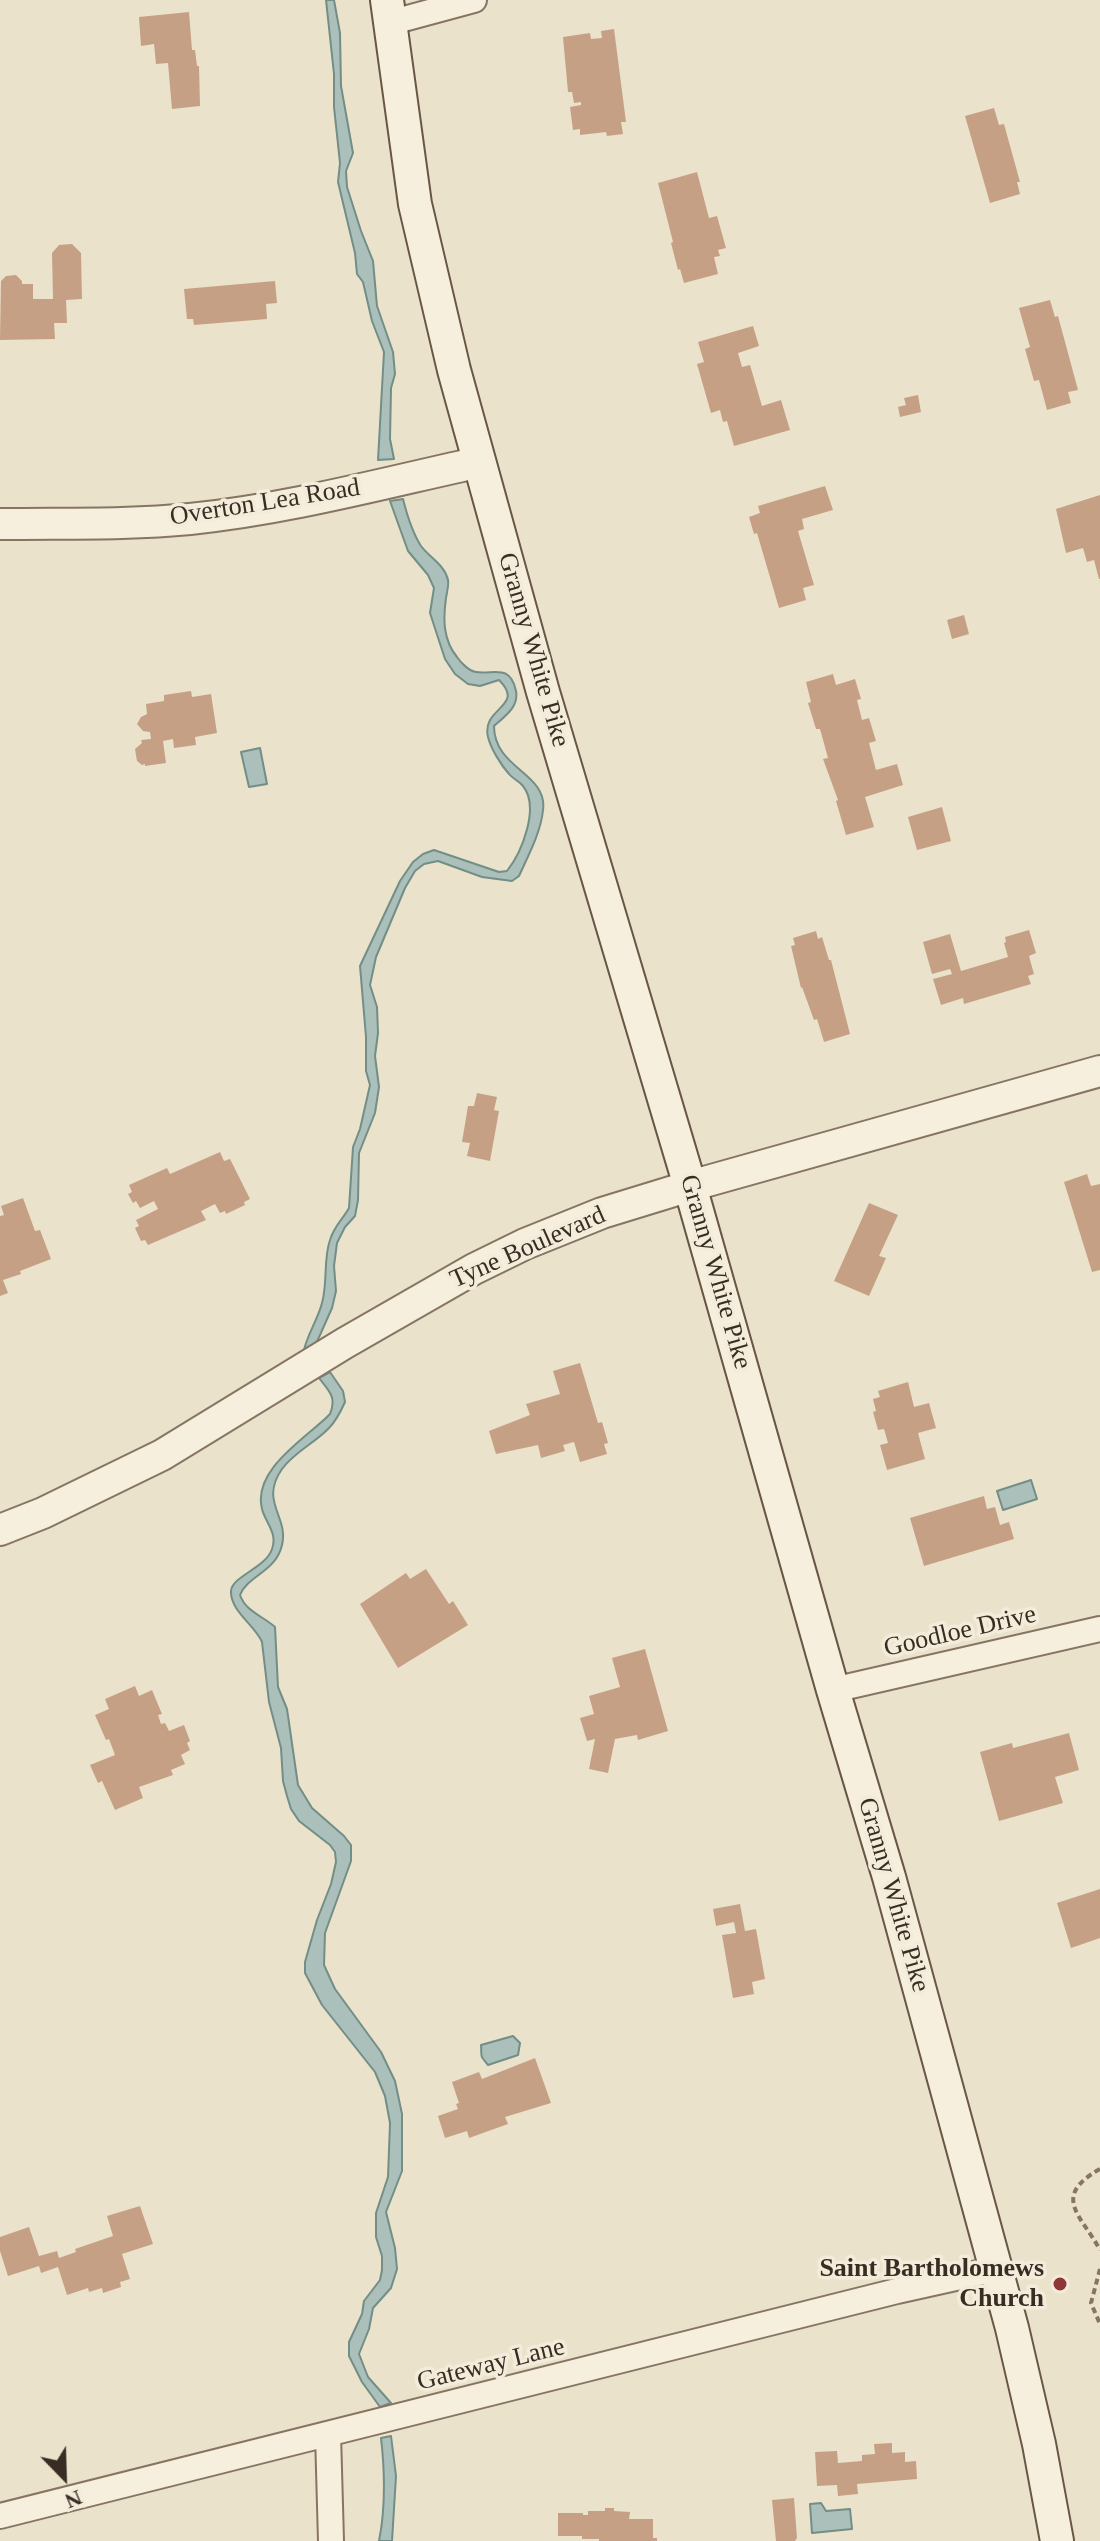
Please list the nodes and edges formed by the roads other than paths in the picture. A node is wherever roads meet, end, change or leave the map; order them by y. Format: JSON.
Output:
{"nodes":[{"id":1,"x":474,"y":0,"type":"edge"},
{"id":2,"x":388,"y":11,"type":"edge"},
{"id":3,"x":480,"y":462,"type":"junction"},
{"id":4,"x":0,"y":524,"type":"edge"},
{"id":5,"x":1100,"y":1071,"type":"edge"},
{"id":6,"x":690,"y":1186,"type":"junction"},
{"id":7,"x":0,"y":1530,"type":"edge"},
{"id":8,"x":1100,"y":1629,"type":"edge"},
{"id":9,"x":833,"y":1690,"type":"junction"},
{"id":10,"x":996,"y":2269,"type":"junction"},
{"id":11,"x":328,"y":2434,"type":"junction"},
{"id":12,"x":0,"y":2516,"type":"edge"},
{"id":13,"x":331,"y":2541,"type":"edge"},
{"id":14,"x":1057,"y":2541,"type":"edge"}],
"edges":[{"from":1,"to":2,"type":"street"},
{"from":2,"to":3,"type":"main road","name":"Granny White Pike"},
{"from":3,"to":4,"type":"street","name":"Overton Lea Road"},
{"from":3,"to":6,"type":"main road","name":"Granny White Pike"},
{"from":5,"to":6,"type":"street","name":"Tyne Boulevard"},
{"from":6,"to":7,"type":"street","name":"Tyne Boulevard"},
{"from":6,"to":9,"type":"main road","name":"Granny White Pike"},
{"from":8,"to":9,"type":"street","name":"Goodloe Drive"},
{"from":9,"to":10,"type":"main road","name":"Granny White Pike"},
{"from":10,"to":11,"type":"street","name":"Gateway Lane"},
{"from":10,"to":14,"type":"main road","name":"Granny White Pike"},
{"from":11,"to":12,"type":"street","name":"Gateway Lane"},
{"from":11,"to":13,"type":"street"}]}
